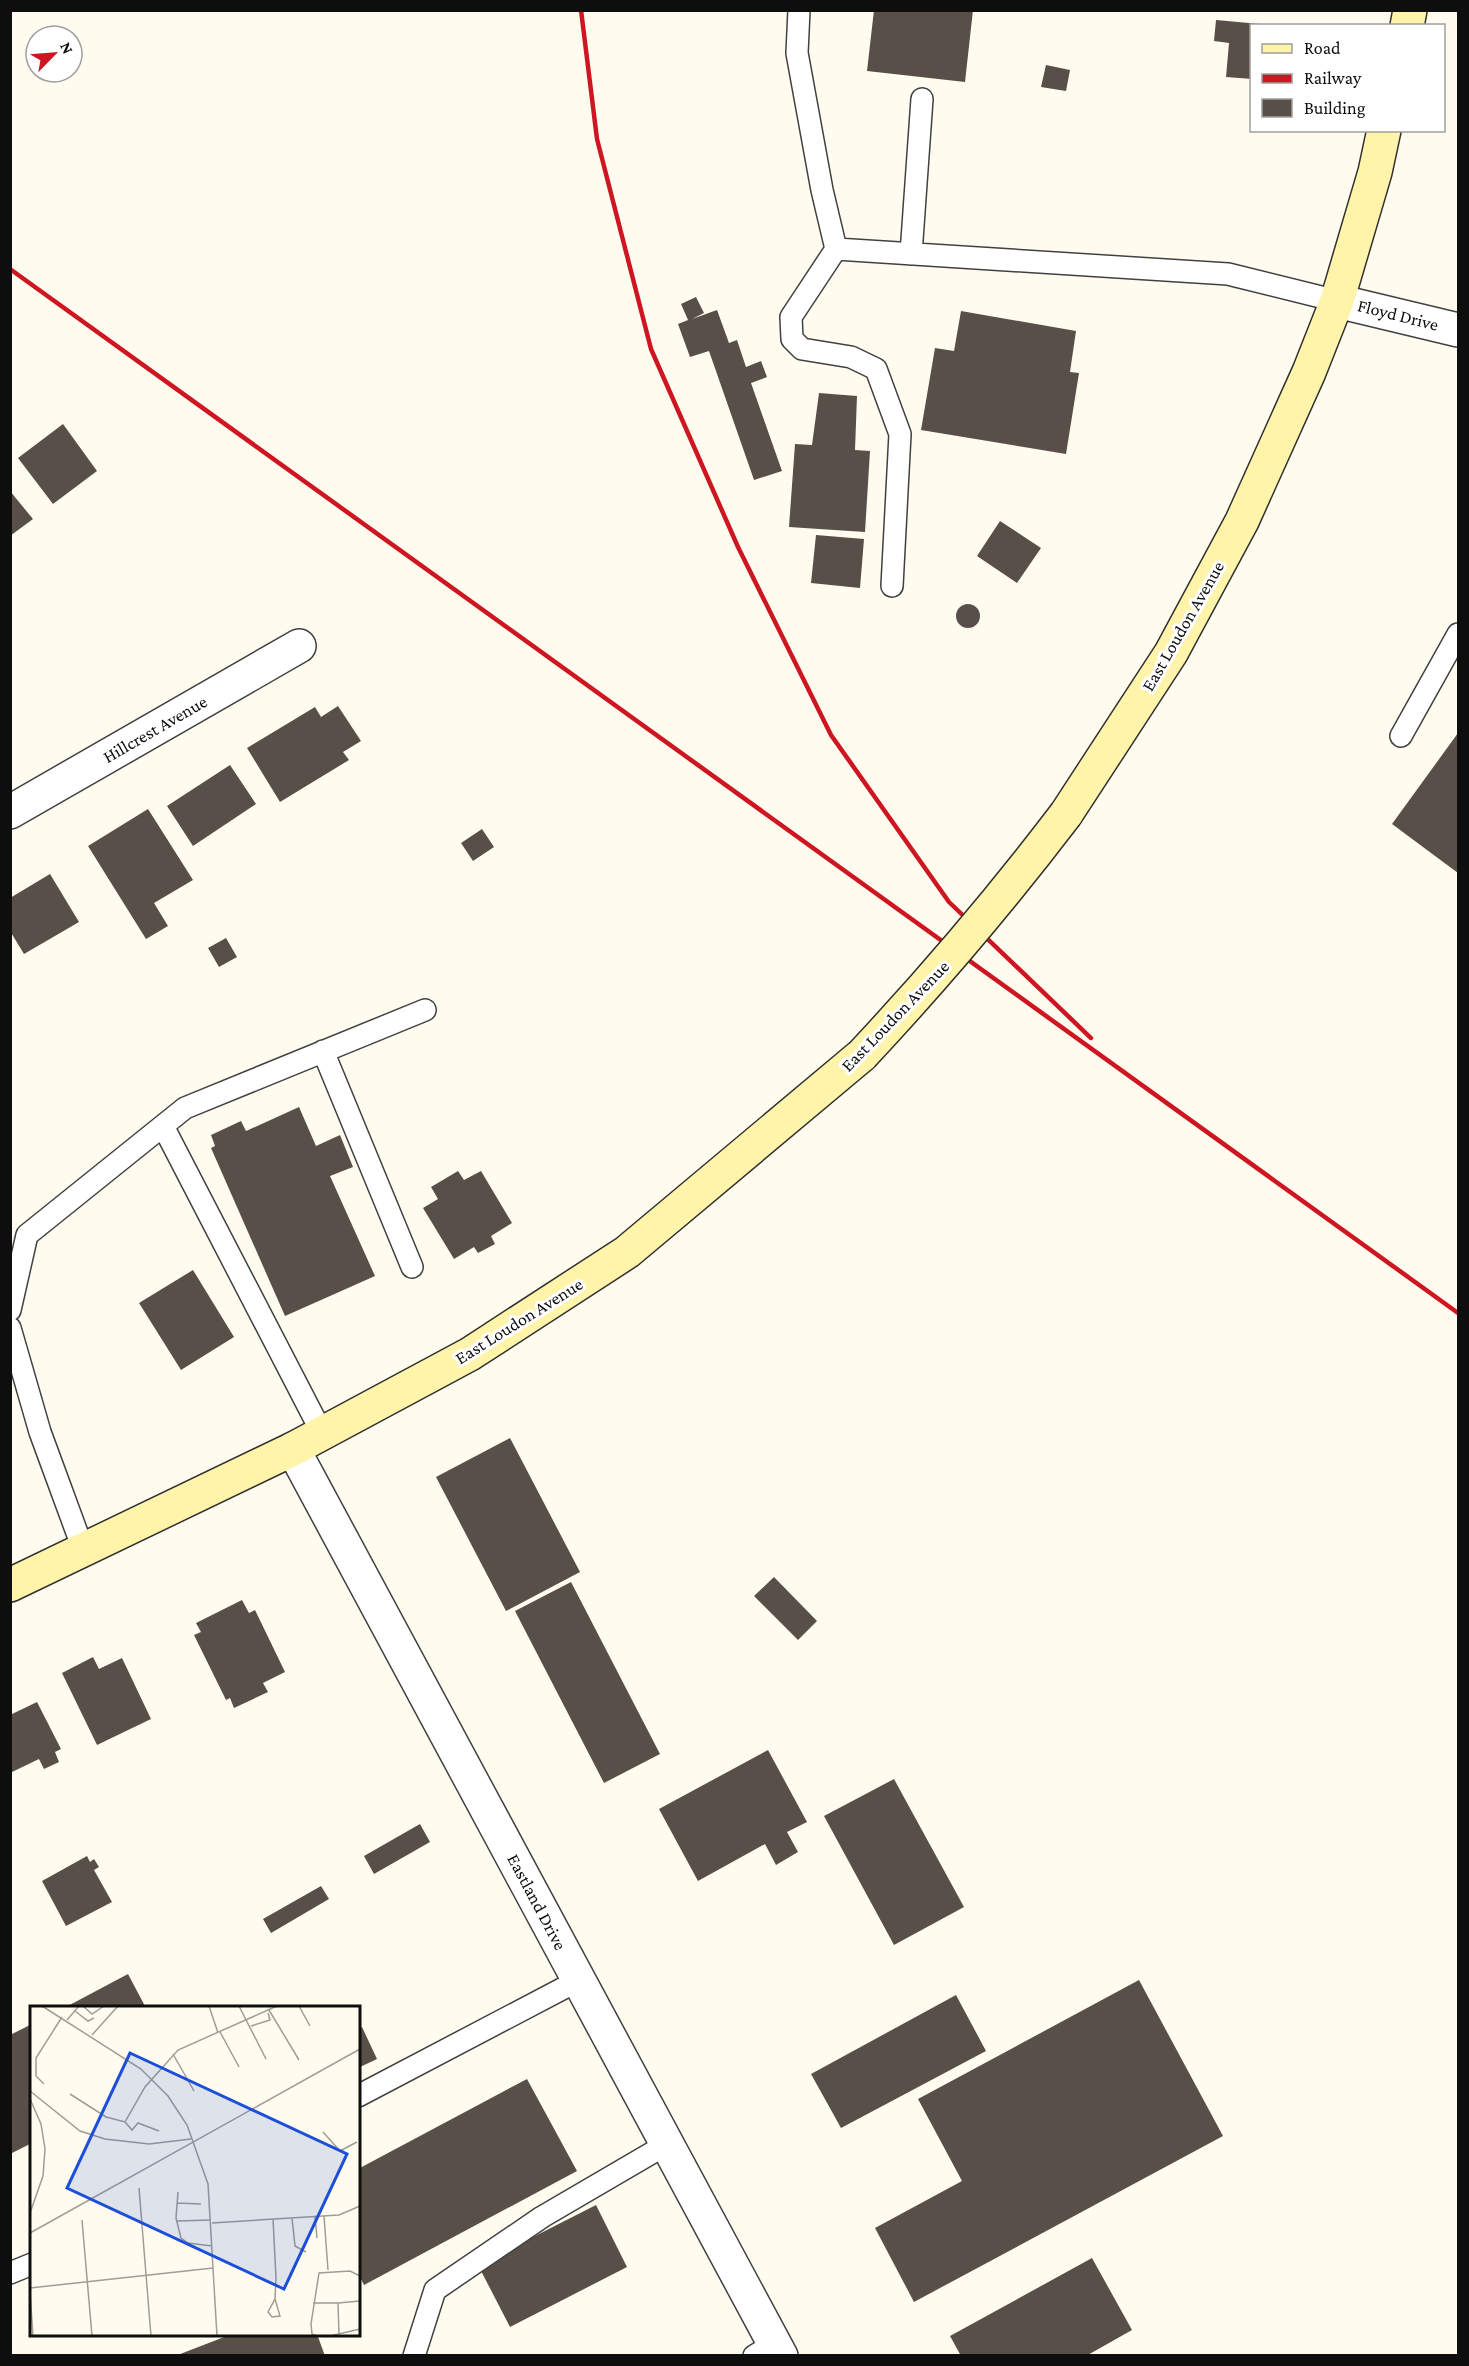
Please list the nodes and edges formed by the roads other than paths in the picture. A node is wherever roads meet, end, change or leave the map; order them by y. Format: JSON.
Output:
{"nodes":[{"id":1,"x":800,"y":10,"type":"edge"},
{"id":2,"x":922,"y":99,"type":"dead end"},
{"id":3,"x":1384,"y":132,"type":"edge"},
{"id":4,"x":836,"y":249,"type":"junction"},
{"id":5,"x":911,"y":254,"type":"junction"},
{"id":6,"x":1337,"y":301,"type":"junction"},
{"id":7,"x":1458,"y":330,"type":"edge"},
{"id":8,"x":892,"y":586,"type":"dead end"},
{"id":9,"x":1458,"y":634,"type":"edge"},
{"id":10,"x":299,"y":646,"type":"dead end"},
{"id":11,"x":1401,"y":736,"type":"dead end"},
{"id":12,"x":10,"y":812,"type":"edge"},
{"id":13,"x":425,"y":1010,"type":"dead end"},
{"id":14,"x":323,"y":1052,"type":"junction"},
{"id":15,"x":163,"y":1126,"type":"junction"},
{"id":16,"x":412,"y":1267,"type":"dead end"},
{"id":17,"x":10,"y":1310,"type":"edge"},
{"id":18,"x":10,"y":1328,"type":"edge"},
{"id":19,"x":322,"y":1434,"type":"junction"},
{"id":20,"x":293,"y":1449,"type":"junction"},
{"id":21,"x":83,"y":1550,"type":"junction"},
{"id":22,"x":10,"y":1585,"type":"edge"},
{"id":23,"x":579,"y":1980,"type":"junction"},
{"id":24,"x":360,"y":2095,"type":"edge"},
{"id":25,"x":667,"y":2144,"type":"junction"},
{"id":26,"x":30,"y":2265,"type":"edge"},
{"id":27,"x":10,"y":2273,"type":"edge"},
{"id":28,"x":770,"y":2351,"type":"edge"},
{"id":29,"x":414,"y":2355,"type":"edge"}],
"edges":[{"from":1,"to":4,"type":"lane"},
{"from":2,"to":5,"type":"lane"},
{"from":3,"to":6,"type":"main road","name":"East Loudon Avenue"},
{"from":4,"to":5,"type":"lane"},
{"from":4,"to":8,"type":"lane"},
{"from":5,"to":6,"type":"lane"},
{"from":6,"to":7,"type":"street","name":"Floyd Drive"},
{"from":6,"to":19,"type":"main road","name":"East Loudon Avenue","bridge":true},
{"from":9,"to":11,"type":"lane"},
{"from":10,"to":12,"type":"street","name":"Hillcrest Avenue"},
{"from":13,"to":14,"type":"lane"},
{"from":14,"to":15,"type":"lane"},
{"from":14,"to":16,"type":"lane"},
{"from":15,"to":17,"type":"lane"},
{"from":15,"to":19,"type":"lane"},
{"from":18,"to":21,"type":"lane"},
{"from":19,"to":20,"type":"main road","name":"East Loudon Avenue"},
{"from":20,"to":21,"type":"main road","name":"East Loudon Avenue"},
{"from":20,"to":23,"type":"street","name":"Eastland Drive"},
{"from":21,"to":22,"type":"main road","name":"East Loudon Avenue"},
{"from":23,"to":24,"type":"lane"},
{"from":23,"to":25,"type":"street","name":"Eastland Drive"},
{"from":25,"to":28,"type":"street","name":"Eastland Drive"},
{"from":25,"to":29,"type":"lane"},
{"from":26,"to":27,"type":"lane"}]}
